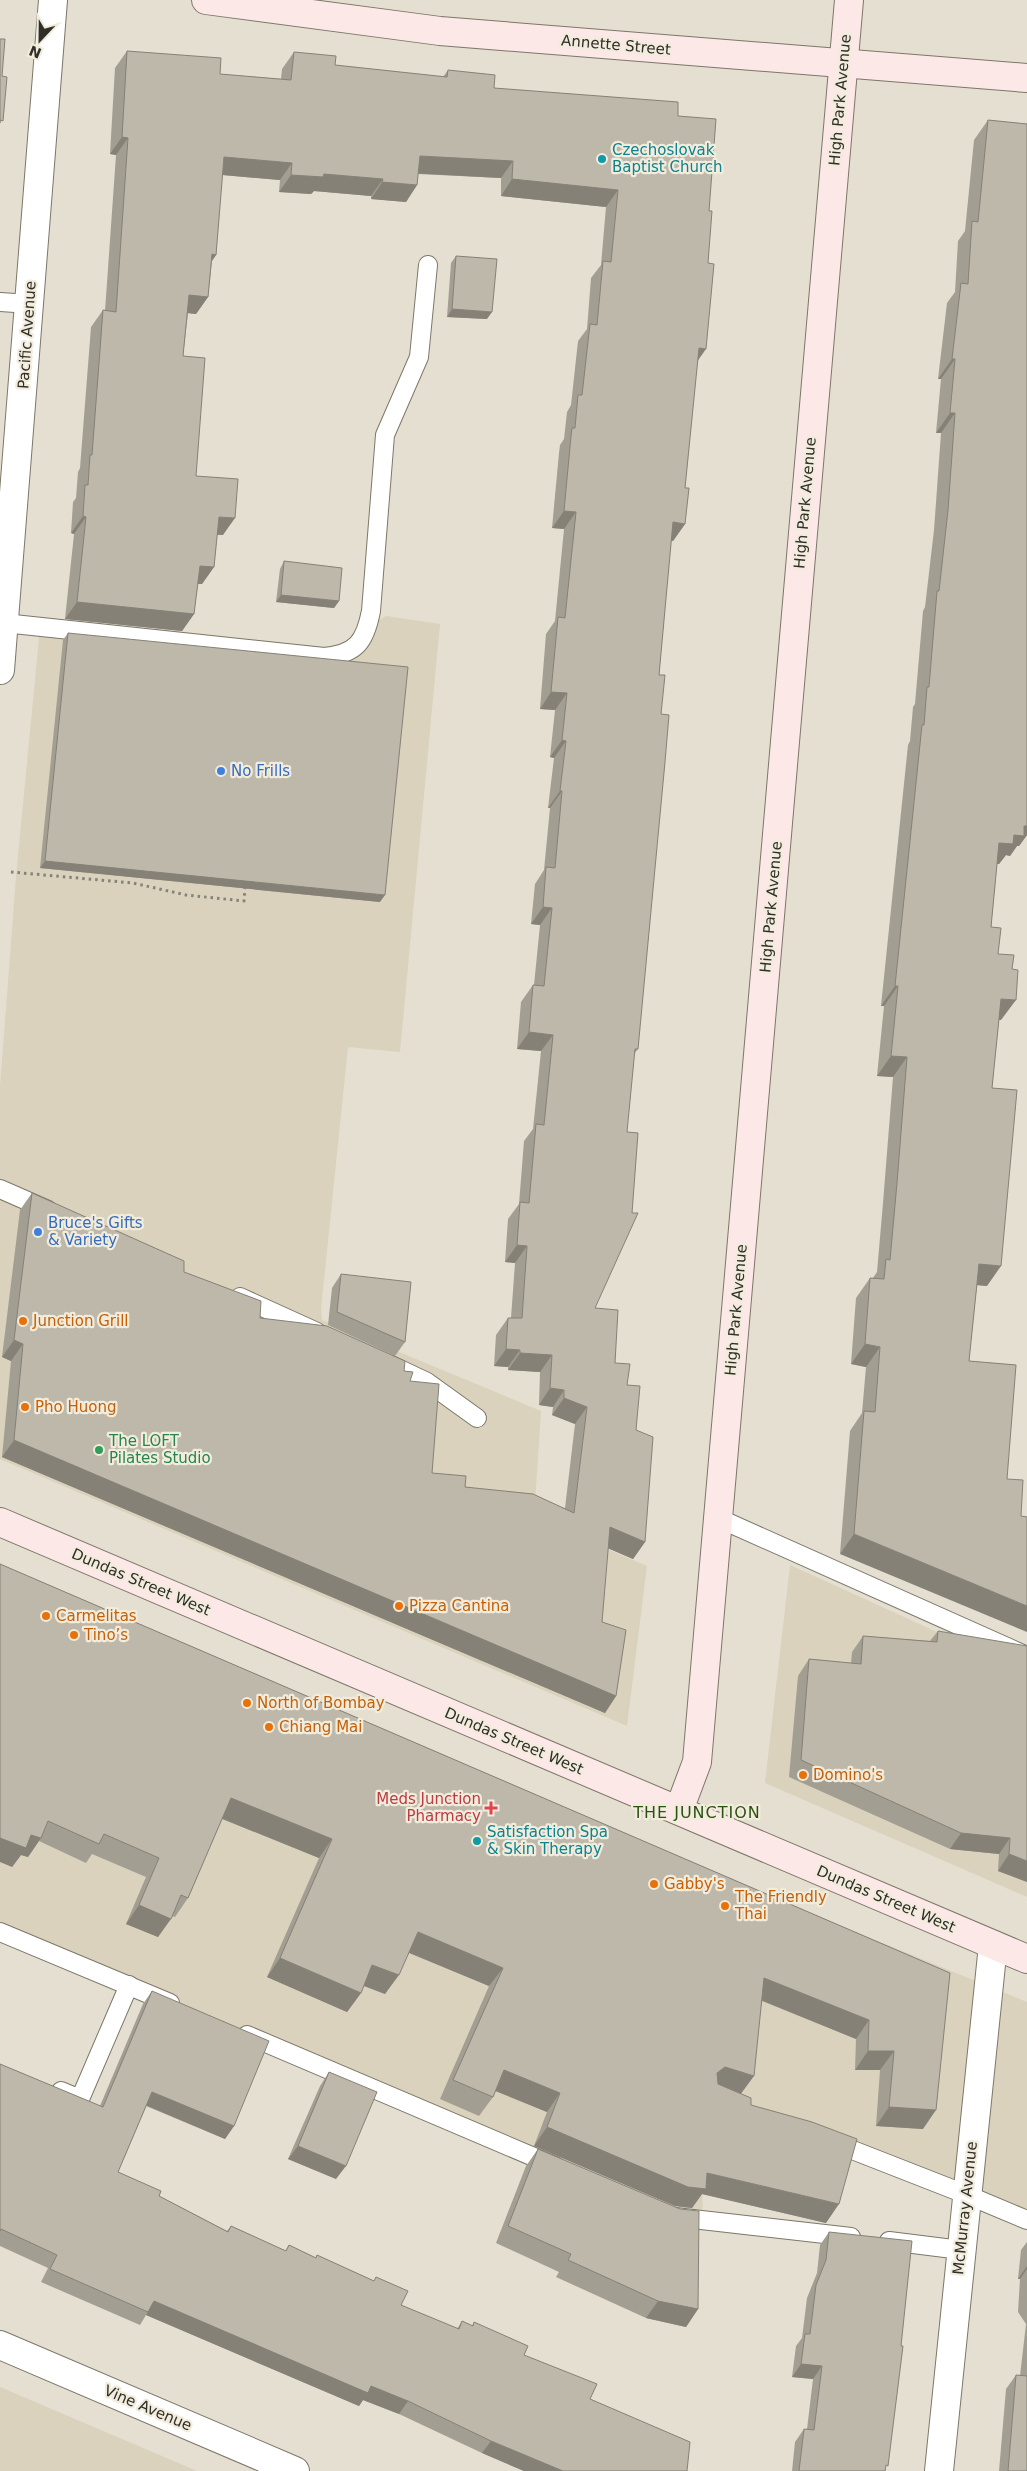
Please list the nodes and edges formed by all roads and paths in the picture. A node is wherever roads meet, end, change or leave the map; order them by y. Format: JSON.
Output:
{"nodes":[{"id":1,"x":53,"y":0,"type":"edge"},
{"id":2,"x":206,"y":0,"type":"edge"},
{"id":3,"x":849,"y":0,"type":"edge"},
{"id":4,"x":843,"y":62,"type":"junction"},
{"id":5,"x":1027,"y":78,"type":"edge"},
{"id":6,"x":428,"y":265,"type":"dead end"},
{"id":7,"x":0,"y":302,"type":"edge"},
{"id":8,"x":30,"y":304,"type":"junction"},
{"id":9,"x":4,"y":623,"type":"junction"},
{"id":10,"x":0,"y":670,"type":"edge"},
{"id":11,"x":11,"y":872,"type":"dead end"},
{"id":12,"x":245,"y":888,"type":"edge"},
{"id":13,"x":0,"y":1189,"type":"edge"},
{"id":14,"x":64,"y":1218,"type":"edge"},
{"id":15,"x":227,"y":1292,"type":"edge"},
{"id":16,"x":336,"y":1341,"type":"edge"},
{"id":17,"x":373,"y":1357,"type":"edge"},
{"id":18,"x":477,"y":1418,"type":"dead end"},
{"id":19,"x":718,"y":1518,"type":"junction"},
{"id":20,"x":0,"y":1522,"type":"edge"},
{"id":21,"x":1027,"y":1656,"type":"edge"},
{"id":22,"x":679,"y":1810,"type":"junction"},
{"id":23,"x":0,"y":1932,"type":"edge"},
{"id":24,"x":993,"y":1945,"type":"junction"},
{"id":25,"x":1027,"y":1959,"type":"edge"},
{"id":26,"x":129,"y":1985,"type":"junction"},
{"id":27,"x":183,"y":2008,"type":"edge"},
{"id":28,"x":229,"y":2027,"type":"edge"},
{"id":29,"x":44,"y":2084,"type":"edge"},
{"id":30,"x":814,"y":2135,"type":"edge"},
{"id":31,"x":573,"y":2174,"type":"edge"},
{"id":32,"x":966,"y":2194,"type":"junction"},
{"id":33,"x":663,"y":2212,"type":"edge"},
{"id":34,"x":1027,"y":2220,"type":"edge"},
{"id":35,"x":961,"y":2250,"type":"junction"},
{"id":36,"x":0,"y":2346,"type":"edge"},
{"id":37,"x":296,"y":2471,"type":"edge"},
{"id":38,"x":939,"y":2471,"type":"edge"}],
"edges":[{"from":1,"to":8,"type":"street","name":"Pacific Avenue"},
{"from":2,"to":4,"type":"street","name":"Annette Street"},
{"from":3,"to":4,"type":"street","name":"High Park Avenue"},
{"from":4,"to":5,"type":"street","name":"Annette Street"},
{"from":4,"to":19,"type":"street","name":"High Park Avenue"},
{"from":6,"to":9,"type":"lane"},
{"from":7,"to":8,"type":"lane"},
{"from":8,"to":9,"type":"street","name":"Pacific Avenue"},
{"from":9,"to":10,"type":"street","name":"Pacific Avenue"},
{"from":11,"to":12,"type":"path"},
{"from":13,"to":14,"type":"lane"},
{"from":15,"to":16,"type":"lane"},
{"from":17,"to":18,"type":"lane"},
{"from":19,"to":21,"type":"lane"},
{"from":19,"to":22,"type":"street","name":"High Park Avenue"},
{"from":20,"to":22,"type":"street","name":"Dundas Street West"},
{"from":22,"to":24,"type":"street","name":"Dundas Street West"},
{"from":23,"to":26,"type":"lane"},
{"from":24,"to":25,"type":"street","name":"Dundas Street West"},
{"from":24,"to":32,"type":"street","name":"McMurray Avenue"},
{"from":26,"to":27,"type":"lane"},
{"from":26,"to":29,"type":"lane"},
{"from":28,"to":31,"type":"lane"},
{"from":30,"to":32,"type":"lane"},
{"from":32,"to":34,"type":"lane"},
{"from":32,"to":35,"type":"street","name":"McMurray Avenue"},
{"from":33,"to":35,"type":"lane"},
{"from":35,"to":38,"type":"street","name":"McMurray Avenue"},
{"from":36,"to":37,"type":"street","name":"Vine Avenue"}]}
